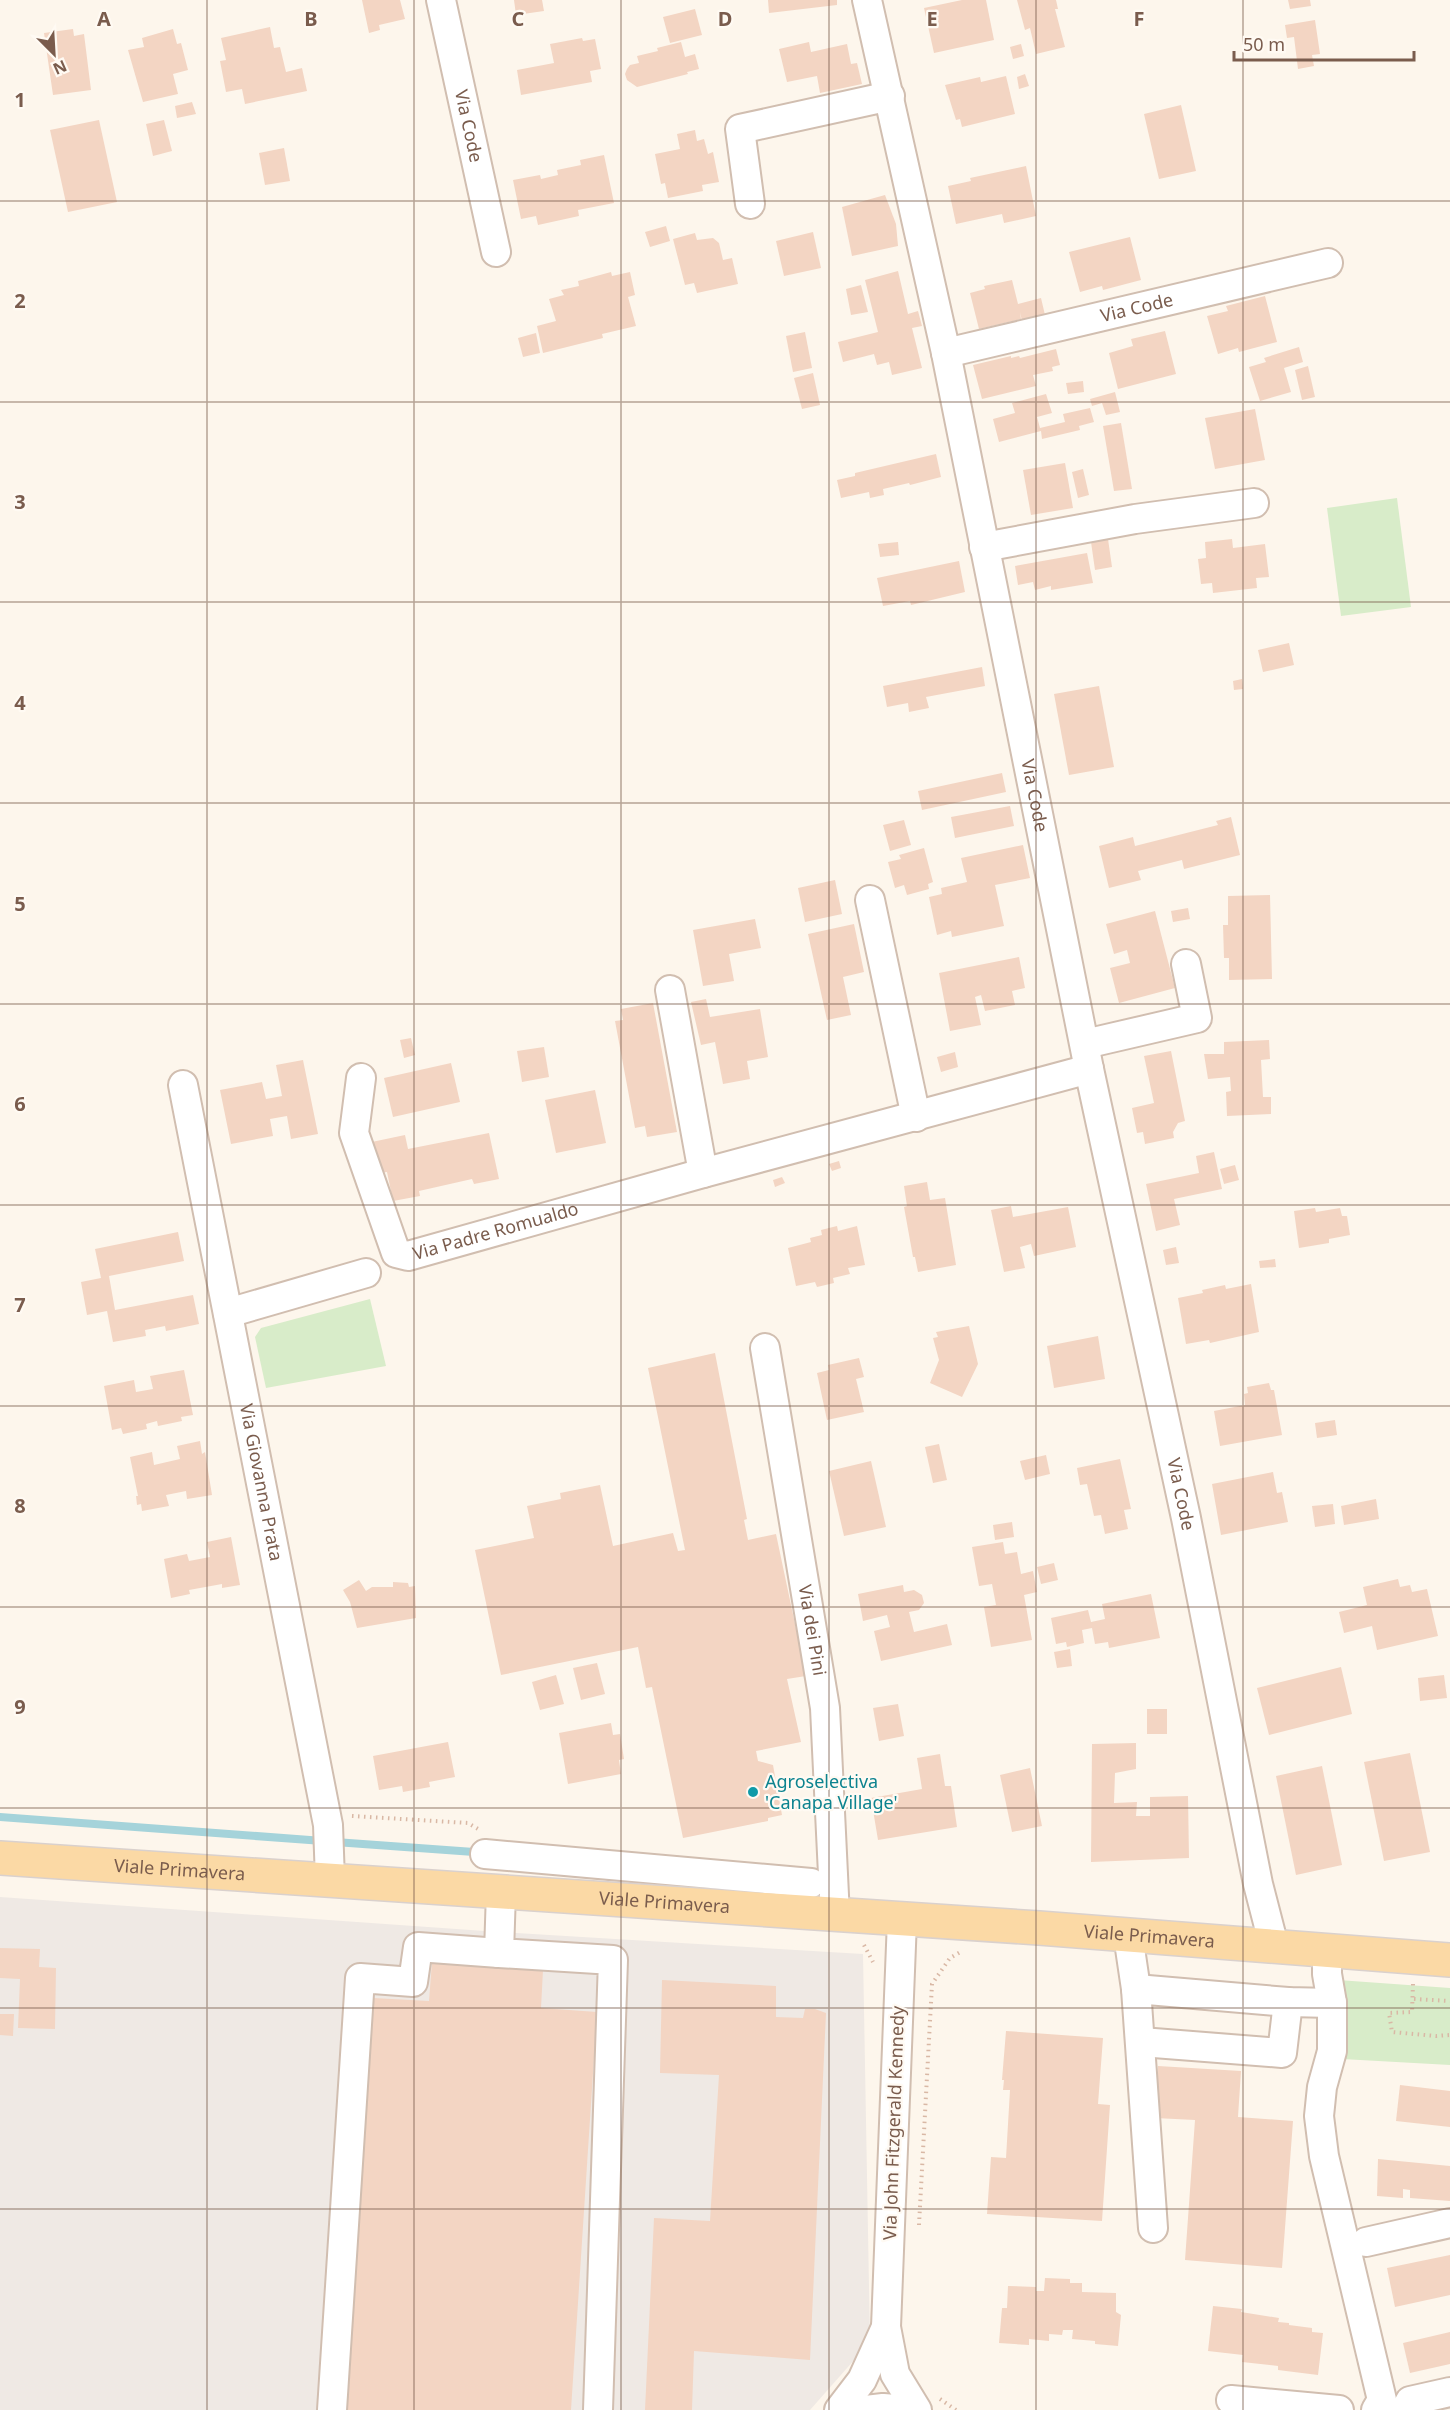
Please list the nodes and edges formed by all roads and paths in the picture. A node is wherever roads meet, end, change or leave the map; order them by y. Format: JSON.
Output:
{"nodes":[{"id":1,"x":441,"y":0,"type":"edge"},
{"id":2,"x":869,"y":0,"type":"edge"},
{"id":3,"x":890,"y":96,"type":"junction"},
{"id":4,"x":750,"y":204,"type":"dead end"},
{"id":5,"x":496,"y":252,"type":"dead end"},
{"id":6,"x":1328,"y":263,"type":"dead end"},
{"id":7,"x":946,"y":353,"type":"junction"},
{"id":8,"x":1254,"y":503,"type":"dead end"},
{"id":9,"x":984,"y":547,"type":"junction"},
{"id":10,"x":870,"y":900,"type":"dead end"},
{"id":11,"x":1186,"y":964,"type":"dead end"},
{"id":12,"x":669,"y":990,"type":"dead end"},
{"id":13,"x":1087,"y":1057,"type":"junction"},
{"id":14,"x":361,"y":1078,"type":"dead end"},
{"id":15,"x":183,"y":1085,"type":"dead end"},
{"id":16,"x":916,"y":1117,"type":"junction"},
{"id":17,"x":703,"y":1173,"type":"junction"},
{"id":18,"x":366,"y":1273,"type":"dead end"},
{"id":19,"x":228,"y":1313,"type":"junction"},
{"id":20,"x":765,"y":1348,"type":"dead end"},
{"id":21,"x":328,"y":1822,"type":"junction"},
{"id":22,"x":485,"y":1854,"type":"joint"},
{"id":23,"x":0,"y":1858,"type":"edge"},
{"id":24,"x":598,"y":1864,"type":"junction"},
{"id":25,"x":330,"y":1873,"type":"junction"},
{"id":26,"x":744,"y":1877,"type":"junction"},
{"id":27,"x":811,"y":1883,"type":"dead end"},
{"id":28,"x":501,"y":1892,"type":"junction"},
{"id":29,"x":598,"y":1899,"type":"junction"},
{"id":30,"x":745,"y":1909,"type":"junction"},
{"id":31,"x":835,"y":1916,"type":"junction"},
{"id":32,"x":902,"y":1920,"type":"junction"},
{"id":33,"x":1128,"y":1935,"type":"junction"},
{"id":34,"x":1274,"y":1946,"type":"junction"},
{"id":35,"x":966,"y":1949,"type":"dead end"},
{"id":36,"x":1327,"y":1951,"type":"junction"},
{"id":37,"x":499,"y":1953,"type":"junction"},
{"id":38,"x":1450,"y":1960,"type":"edge"},
{"id":39,"x":1412,"y":1979,"type":"dead end"},
{"id":40,"x":1136,"y":1989,"type":"junction"},
{"id":41,"x":1414,"y":1999,"type":"junction"},
{"id":42,"x":1450,"y":2001,"type":"edge"},
{"id":43,"x":1288,"y":2002,"type":"junction"},
{"id":44,"x":1332,"y":2003,"type":"junction"},
{"id":45,"x":1450,"y":2035,"type":"edge"},
{"id":46,"x":1140,"y":2042,"type":"junction"},
{"id":47,"x":1450,"y":2223,"type":"edge"},
{"id":48,"x":918,"y":2227,"type":"dead end"},
{"id":49,"x":1153,"y":2228,"type":"dead end"},
{"id":50,"x":1366,"y":2242,"type":"dead end"},
{"id":51,"x":886,"y":2327,"type":"junction"},
{"id":52,"x":1450,"y":2392,"type":"edge"},
{"id":53,"x":1231,"y":2400,"type":"dead end"},
{"id":54,"x":332,"y":2410,"type":"edge"},
{"id":55,"x":598,"y":2410,"type":"edge"},
{"id":56,"x":839,"y":2410,"type":"edge"},
{"id":57,"x":866,"y":2410,"type":"edge"},
{"id":58,"x":907,"y":2410,"type":"edge"},
{"id":59,"x":917,"y":2410,"type":"edge"},
{"id":60,"x":1339,"y":2410,"type":"edge"},
{"id":61,"x":1376,"y":2410,"type":"edge"},
{"id":62,"x":1405,"y":2410,"type":"edge"}],
"edges":[{"from":1,"to":5,"type":"street","name":"Via Code"},
{"from":2,"to":3,"type":"street","name":"Via Code"},
{"from":3,"to":4,"type":"street"},
{"from":3,"to":7,"type":"street","name":"Via Code"},
{"from":6,"to":7,"type":"street","name":"Via Code"},
{"from":7,"to":9,"type":"street","name":"Via Code"},
{"from":8,"to":9,"type":"street"},
{"from":9,"to":13,"type":"street","name":"Via Code"},
{"from":10,"to":16,"type":"street"},
{"from":11,"to":13,"type":"street"},
{"from":12,"to":17,"type":"street"},
{"from":13,"to":16,"type":"street","name":"Via Padre Romualdo"},
{"from":13,"to":34,"type":"street","name":"Via Code"},
{"from":14,"to":17,"type":"street","name":"Via Padre Romualdo"},
{"from":15,"to":19,"type":"street","name":"Via Giovanna Prata"},
{"from":16,"to":17,"type":"street","name":"Via Padre Romualdo"},
{"from":18,"to":19,"type":"street"},
{"from":19,"to":21,"type":"street","name":"Via Giovanna Prata"},
{"from":20,"to":31,"type":"street","name":"Via dei Pini"},
{"from":21,"to":22,"type":"path"},
{"from":21,"to":25,"type":"street","name":"Via Giovanna Prata"},
{"from":22,"to":24,"type":"street"},
{"from":23,"to":25,"type":"main road","name":"Viale Primavera"},
{"from":24,"to":26,"type":"street"},
{"from":24,"to":29,"type":"street"},
{"from":25,"to":28,"type":"main road","name":"Viale Primavera"},
{"from":26,"to":27,"type":"street"},
{"from":26,"to":30,"type":"street"},
{"from":28,"to":29,"type":"main road","name":"Viale Primavera"},
{"from":28,"to":37,"type":"street"},
{"from":29,"to":30,"type":"main road","name":"Viale Primavera"},
{"from":30,"to":31,"type":"main road","name":"Viale Primavera"},
{"from":31,"to":32,"type":"main road","name":"Viale Primavera"},
{"from":32,"to":33,"type":"main road","name":"Viale Primavera"},
{"from":32,"to":51,"type":"street","name":"Via John Fitzgerald Kennedy"},
{"from":33,"to":34,"type":"main road","name":"Viale Primavera"},
{"from":33,"to":40,"type":"street"},
{"from":34,"to":36,"type":"main road","name":"Viale Primavera"},
{"from":35,"to":48,"type":"path"},
{"from":36,"to":38,"type":"main road","name":"Viale Primavera"},
{"from":36,"to":44,"type":"street"},
{"from":37,"to":54,"type":"street"},
{"from":37,"to":55,"type":"street"},
{"from":39,"to":41,"type":"path"},
{"from":40,"to":43,"type":"street"},
{"from":40,"to":46,"type":"street"},
{"from":41,"to":42,"type":"path"},
{"from":41,"to":45,"type":"path"},
{"from":43,"to":44,"type":"street"},
{"from":43,"to":46,"type":"street"},
{"from":44,"to":61,"type":"street"},
{"from":46,"to":49,"type":"street"},
{"from":47,"to":50,"type":"street"},
{"from":51,"to":56,"type":"street","name":"Via John Fitzgerald Kennedy"},
{"from":51,"to":59,"type":"street","name":"Via John Fitzgerald Kennedy"},
{"from":52,"to":62,"type":"street"},
{"from":53,"to":60,"type":"street"},
{"from":57,"to":58,"type":"street"}]}
